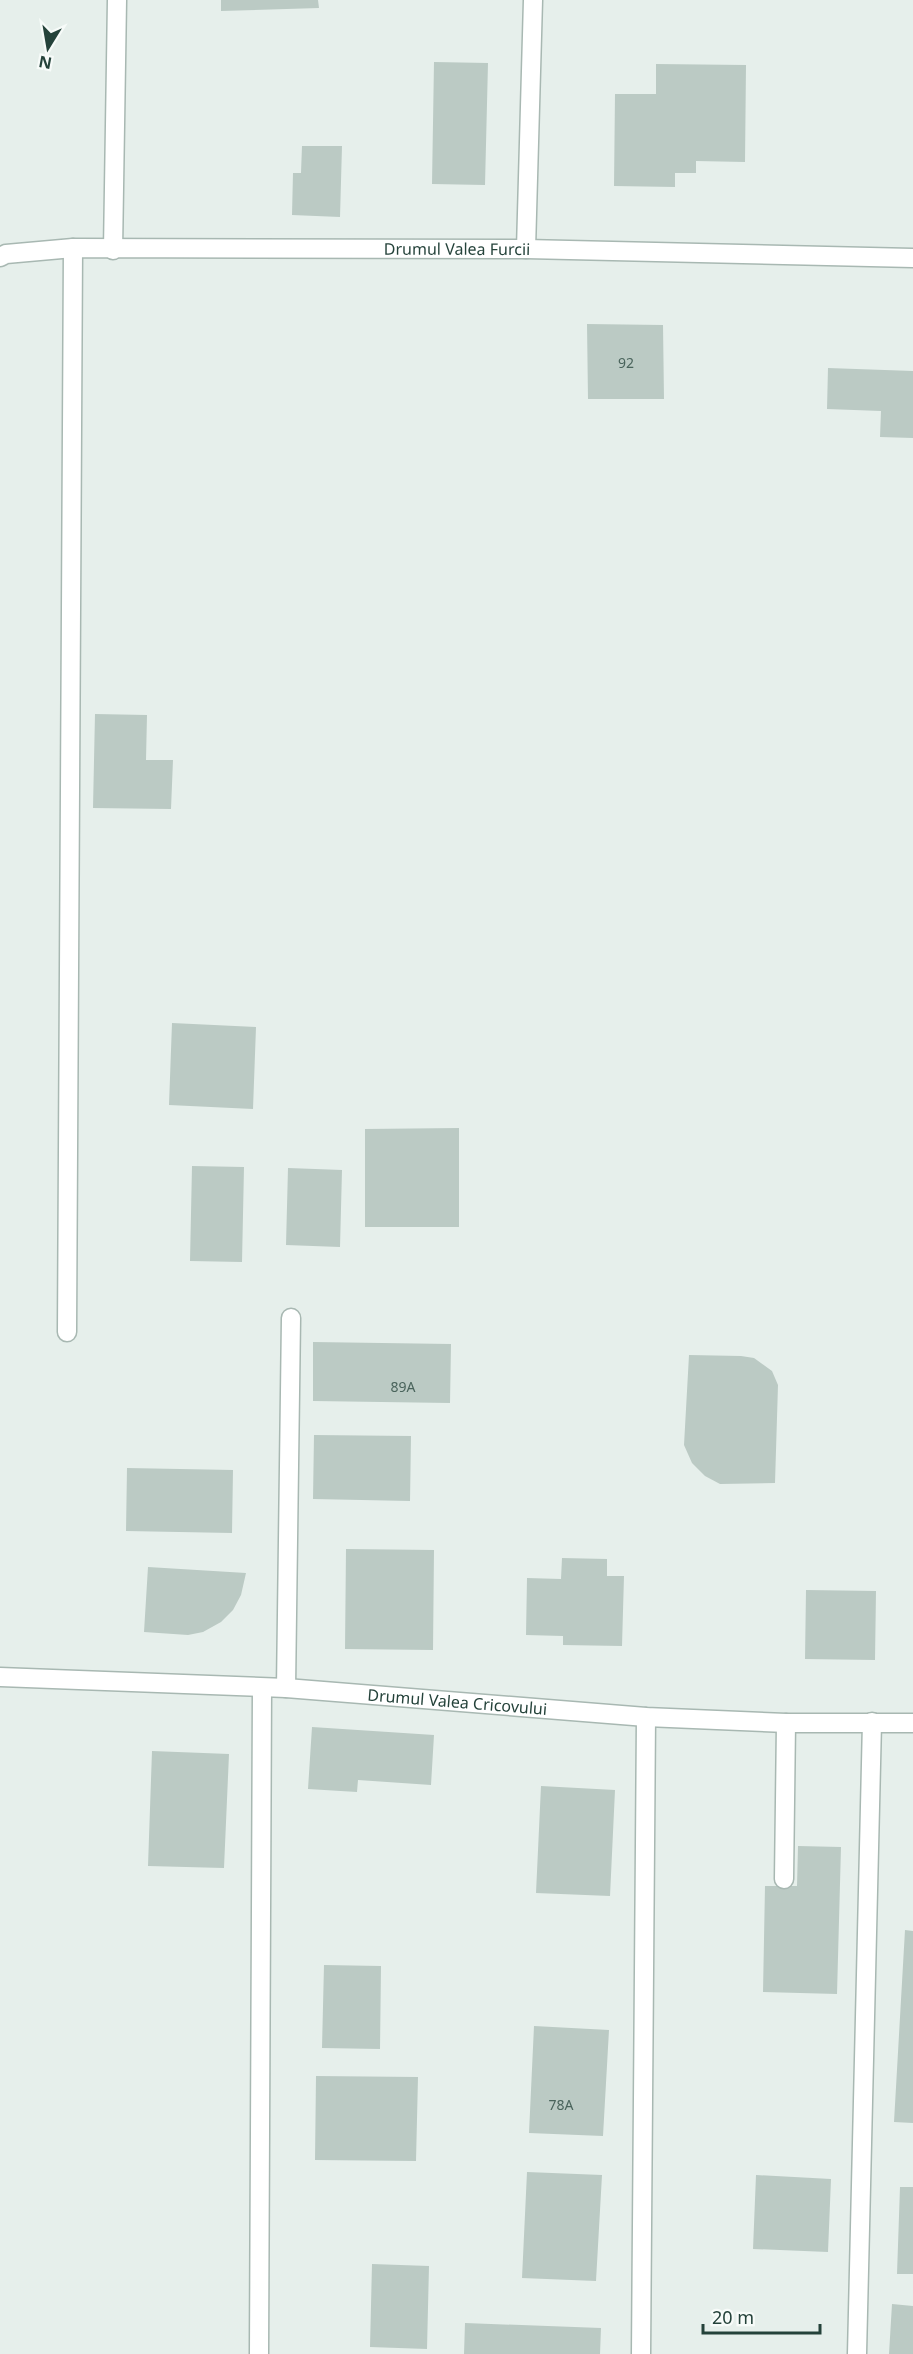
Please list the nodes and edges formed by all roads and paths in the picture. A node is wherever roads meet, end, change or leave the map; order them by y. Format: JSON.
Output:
{"nodes":[{"id":1,"x":117,"y":0,"type":"edge"},
{"id":2,"x":533,"y":0,"type":"edge"},
{"id":3,"x":73,"y":248,"type":"junction"},
{"id":4,"x":526,"y":249,"type":"junction"},
{"id":5,"x":113,"y":250,"type":"junction"},
{"id":6,"x":0,"y":257,"type":"edge"},
{"id":7,"x":913,"y":258,"type":"edge"},
{"id":8,"x":291,"y":1318,"type":"dead end"},
{"id":9,"x":67,"y":1332,"type":"dead end"},
{"id":10,"x":0,"y":1677,"type":"edge"},
{"id":11,"x":262,"y":1688,"type":"junction"},
{"id":12,"x":286,"y":1688,"type":"junction"},
{"id":13,"x":646,"y":1717,"type":"junction"},
{"id":14,"x":872,"y":1722,"type":"junction"},
{"id":15,"x":913,"y":1722,"type":"edge"},
{"id":16,"x":786,"y":1723,"type":"junction"},
{"id":17,"x":784,"y":1879,"type":"dead end"},
{"id":18,"x":260,"y":2354,"type":"edge"},
{"id":19,"x":641,"y":2354,"type":"edge"},
{"id":20,"x":857,"y":2354,"type":"edge"}],
"edges":[{"from":1,"to":5,"type":"street"},
{"from":2,"to":4,"type":"street"},
{"from":3,"to":5,"type":"street","name":"Drumul Valea Furcii"},
{"from":3,"to":6,"type":"street","name":"Drumul Valea Furcii"},
{"from":3,"to":9,"type":"street"},
{"from":4,"to":5,"type":"street","name":"Drumul Valea Furcii"},
{"from":4,"to":7,"type":"street","name":"Drumul Valea Furcii"},
{"from":8,"to":12,"type":"street"},
{"from":10,"to":11,"type":"street","name":"Drumul Valea Cricovului"},
{"from":11,"to":12,"type":"street","name":"Drumul Valea Cricovului"},
{"from":11,"to":18,"type":"street"},
{"from":12,"to":13,"type":"street","name":"Drumul Valea Cricovului"},
{"from":13,"to":16,"type":"street","name":"Drumul Valea Cricovului"},
{"from":13,"to":19,"type":"street"},
{"from":14,"to":15,"type":"street","name":"Drumul Valea Cricovului"},
{"from":14,"to":16,"type":"street","name":"Drumul Valea Cricovului"},
{"from":14,"to":20,"type":"street"},
{"from":16,"to":17,"type":"street"}]}
